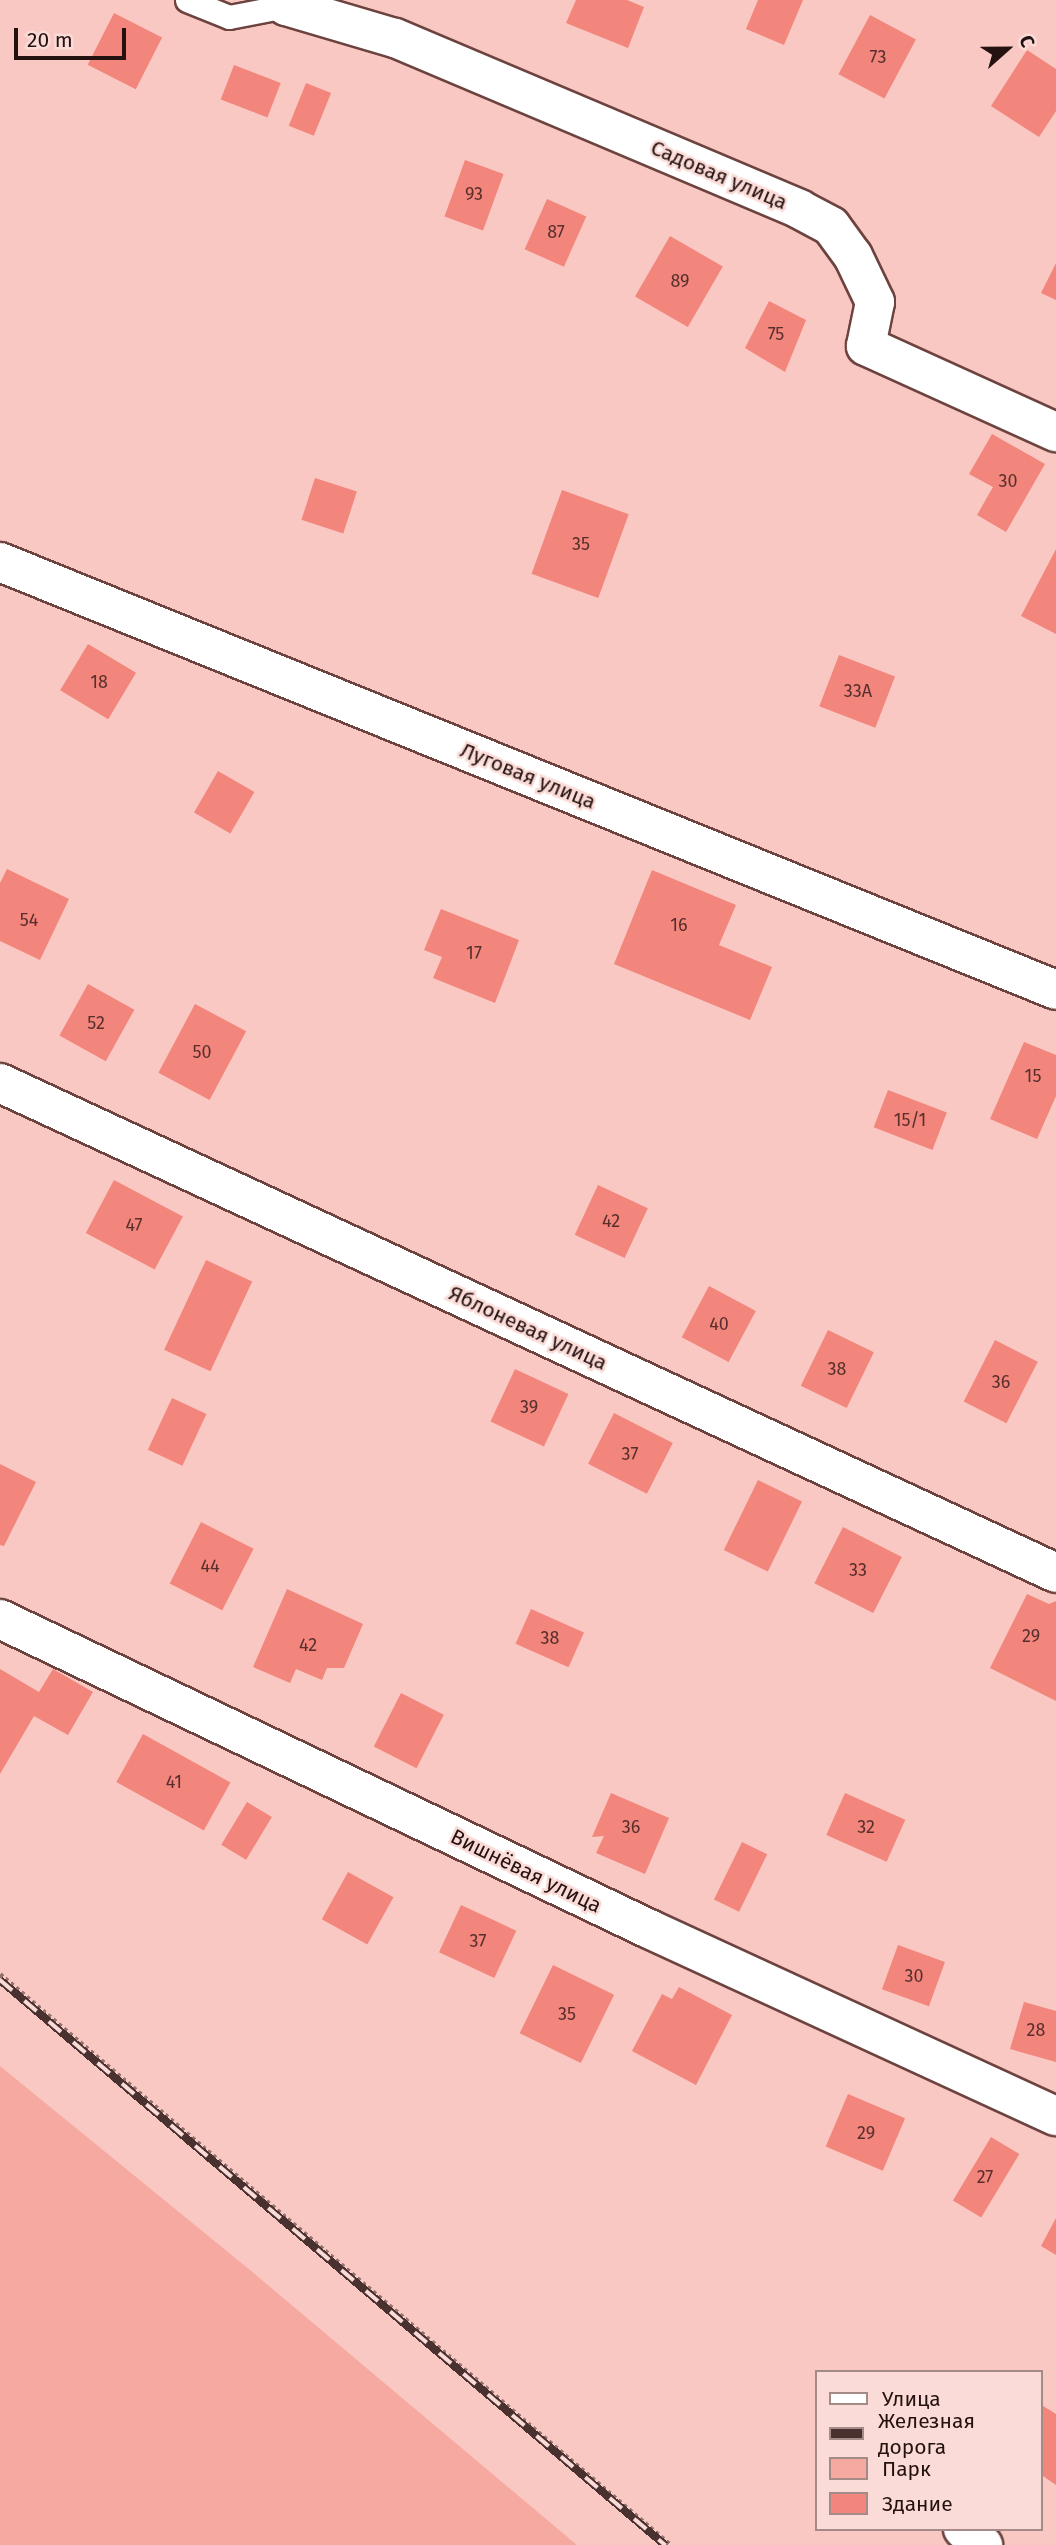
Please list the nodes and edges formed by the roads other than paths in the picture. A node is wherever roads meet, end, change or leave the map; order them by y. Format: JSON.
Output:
{"nodes":[{"id":1,"x":187,"y":0,"type":"edge"},
{"id":2,"x":286,"y":3,"type":"edge"},
{"id":3,"x":1056,"y":432,"type":"edge"},
{"id":4,"x":0,"y":562,"type":"edge"},
{"id":5,"x":1056,"y":990,"type":"edge"},
{"id":6,"x":0,"y":1083,"type":"edge"},
{"id":7,"x":1056,"y":1573,"type":"edge"},
{"id":8,"x":0,"y":1619,"type":"edge"},
{"id":9,"x":1056,"y":2116,"type":"edge"},
{"id":10,"x":965,"y":2531,"type":"edge"},
{"id":11,"x":983,"y":2545,"type":"edge"}],
"edges":[{"from":1,"to":2,"type":"lane"},
{"from":2,"to":3,"type":"street","name":"Садовая улица"},
{"from":4,"to":5,"type":"street","name":"Луговая улица"},
{"from":6,"to":7,"type":"street","name":"Яблоневая улица"},
{"from":8,"to":9,"type":"street","name":"Вишнёвая улица"},
{"from":10,"to":11,"type":"street"}]}
